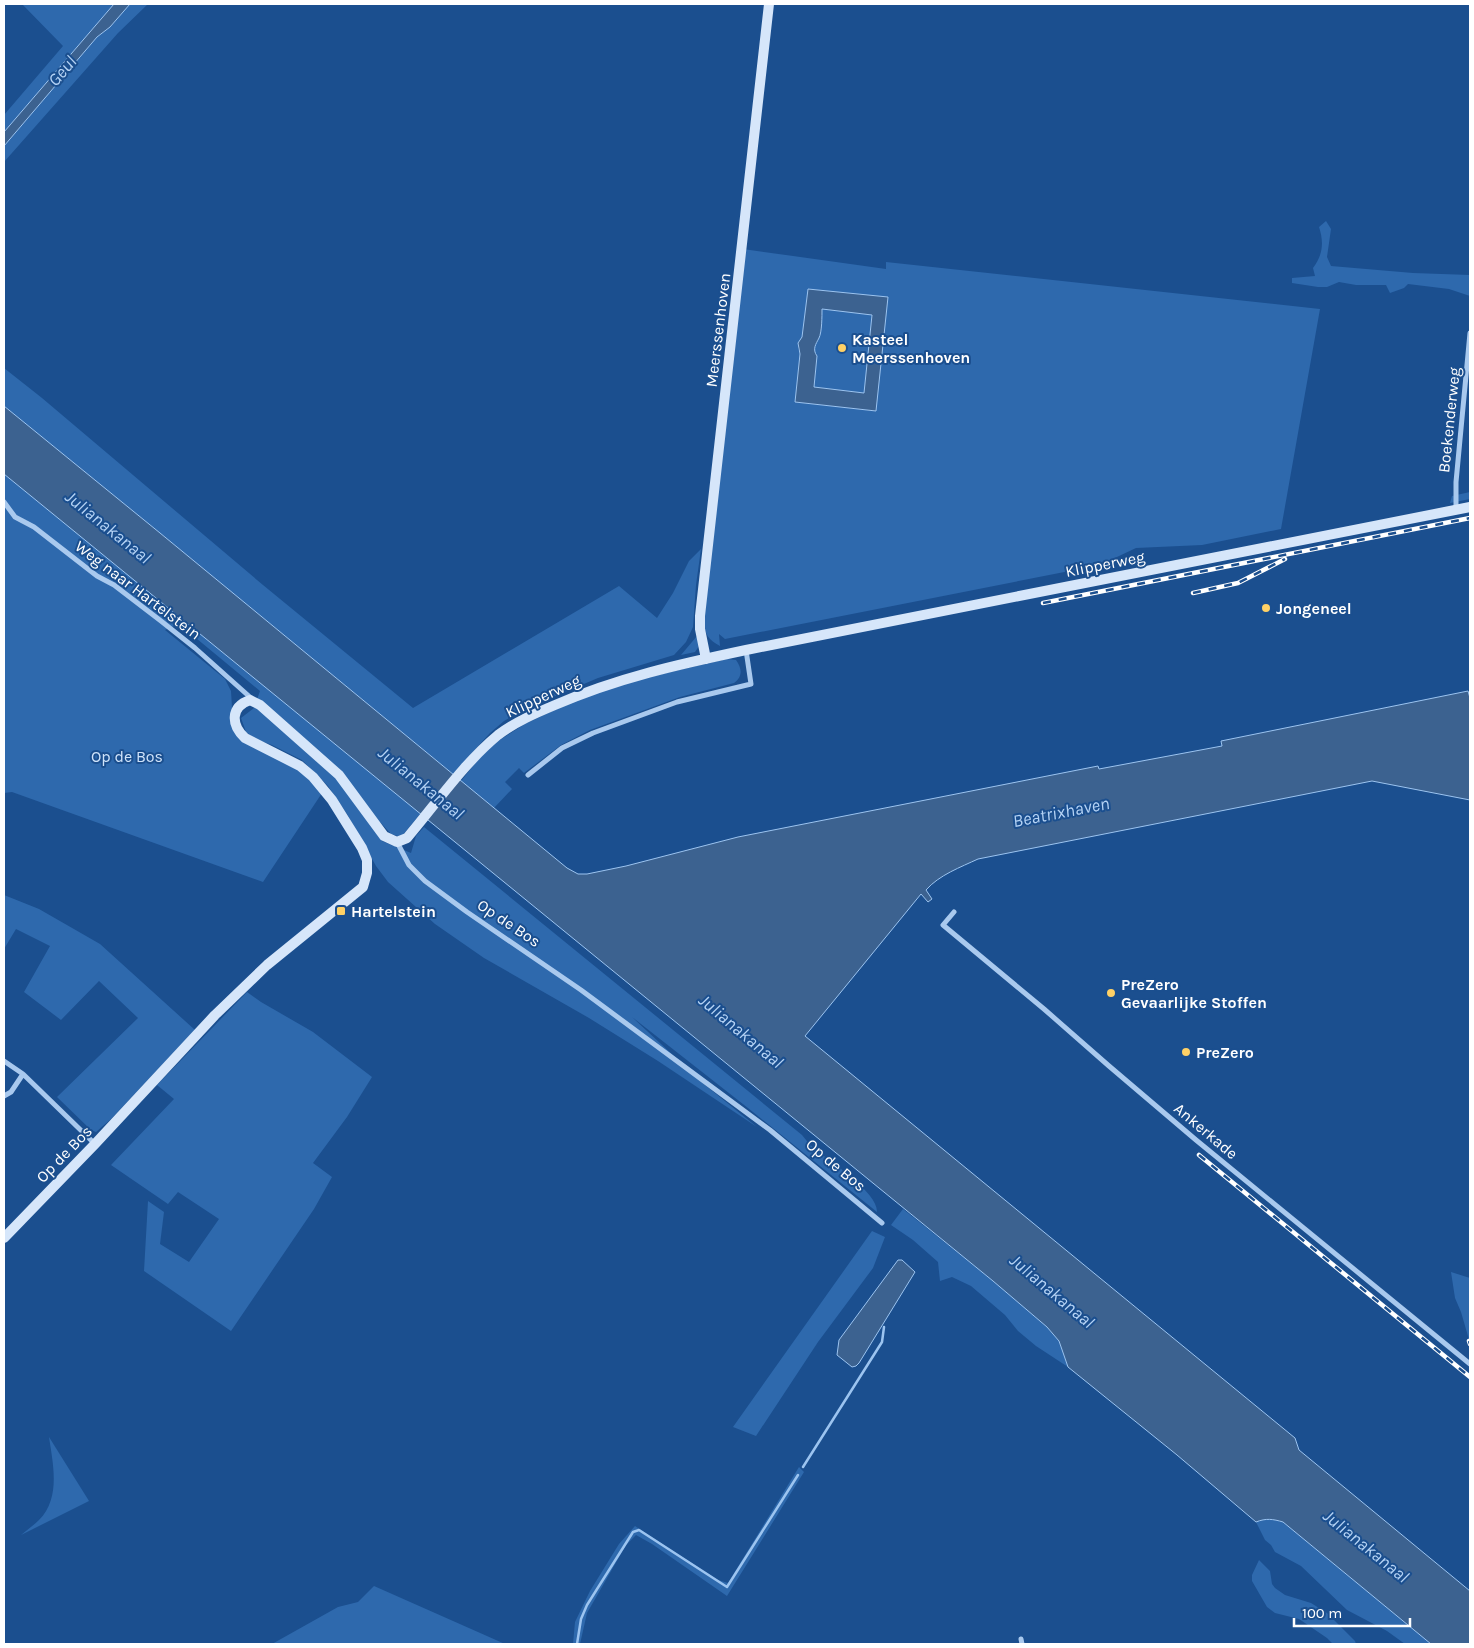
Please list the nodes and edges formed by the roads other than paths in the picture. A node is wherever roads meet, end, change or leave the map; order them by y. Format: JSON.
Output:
{"nodes":[{"id":1,"x":769,"y":4,"type":"edge"},
{"id":2,"x":1470,"y":333,"type":"edge"},
{"id":3,"x":4,"y":502,"type":"edge"},
{"id":4,"x":1470,"y":507,"type":"edge"},
{"id":5,"x":1456,"y":510,"type":"junction"},
{"id":6,"x":746,"y":650,"type":"junction"},
{"id":7,"x":706,"y":659,"type":"junction"},
{"id":8,"x":255,"y":701,"type":"junction"},
{"id":9,"x":528,"y":775,"type":"dead end"},
{"id":10,"x":397,"y":842,"type":"junction"},
{"id":11,"x":954,"y":912,"type":"dead end"},
{"id":12,"x":4,"y":1061,"type":"edge"},
{"id":13,"x":23,"y":1074,"type":"junction"},
{"id":14,"x":4,"y":1096,"type":"edge"},
{"id":15,"x":94,"y":1144,"type":"junction"},
{"id":16,"x":882,"y":1222,"type":"dead end"},
{"id":17,"x":4,"y":1238,"type":"edge"},
{"id":18,"x":1470,"y":1364,"type":"edge"}],
"edges":[{"from":1,"to":7,"type":"street","name":"Meerssenhoven"},
{"from":2,"to":5,"type":"street","name":"Boekenderweg"},
{"from":3,"to":8,"type":"street","name":"Weg naar Hartelstein"},
{"from":4,"to":5,"type":"street","name":"Klipperweg"},
{"from":5,"to":6,"type":"street","name":"Klipperweg"},
{"from":6,"to":7,"type":"street","name":"Klipperweg"},
{"from":6,"to":9,"type":"street"},
{"from":7,"to":10,"type":"street","name":"Klipperweg"},
{"from":8,"to":10,"type":"street","name":"Op de Bos"},
{"from":8,"to":15,"type":"street","name":"Op de Bos"},
{"from":10,"to":16,"type":"street","name":"Op de Bos"},
{"from":11,"to":18,"type":"street","name":"Ankerkade"},
{"from":12,"to":13,"type":"street"},
{"from":13,"to":14,"type":"street"},
{"from":13,"to":15,"type":"street"},
{"from":15,"to":17,"type":"street","name":"Op de Bos"}]}
